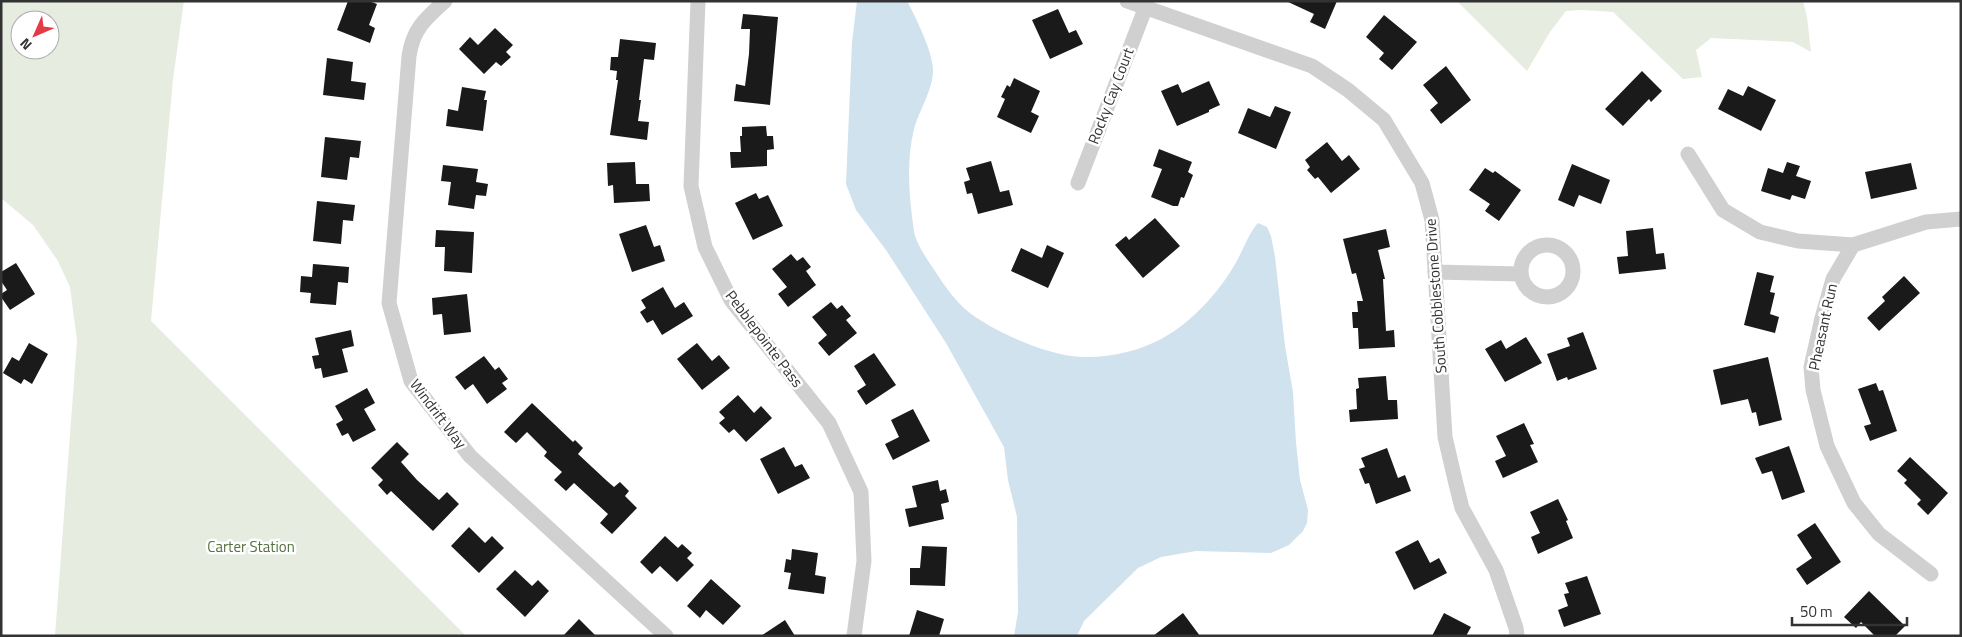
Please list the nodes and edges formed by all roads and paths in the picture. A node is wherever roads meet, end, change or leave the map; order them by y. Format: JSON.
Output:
{"nodes":[{"id":1,"x":445,"y":1,"type":"edge"},
{"id":2,"x":698,"y":1,"type":"edge"},
{"id":3,"x":1127,"y":1,"type":"edge"},
{"id":4,"x":1145,"y":9,"type":"junction"},
{"id":5,"x":1688,"y":154,"type":"dead end"},
{"id":6,"x":1078,"y":183,"type":"dead end"},
{"id":7,"x":1961,"y":219,"type":"edge"},
{"id":8,"x":1853,"y":245,"type":"junction"},
{"id":9,"x":1435,"y":272,"type":"junction"},
{"id":10,"x":1520,"y":274,"type":"dead end"},
{"id":11,"x":1931,"y":574,"type":"dead end"},
{"id":12,"x":666,"y":636,"type":"edge"},
{"id":13,"x":854,"y":636,"type":"edge"},
{"id":14,"x":1517,"y":636,"type":"edge"}],
"edges":[{"from":1,"to":12,"type":"street","name":"Windrift Way"},
{"from":2,"to":13,"type":"street","name":"Pebblepointe Pass"},
{"from":3,"to":4,"type":"street","name":"South Cobblestone Drive"},
{"from":4,"to":6,"type":"street","name":"Rocky Cay Court"},
{"from":4,"to":9,"type":"street","name":"South Cobblestone Drive"},
{"from":5,"to":8,"type":"street"},
{"from":7,"to":8,"type":"street"},
{"from":8,"to":11,"type":"street","name":"Pheasant Run"},
{"from":9,"to":10,"type":"street"},
{"from":9,"to":14,"type":"street","name":"South Cobblestone Drive"}]}
